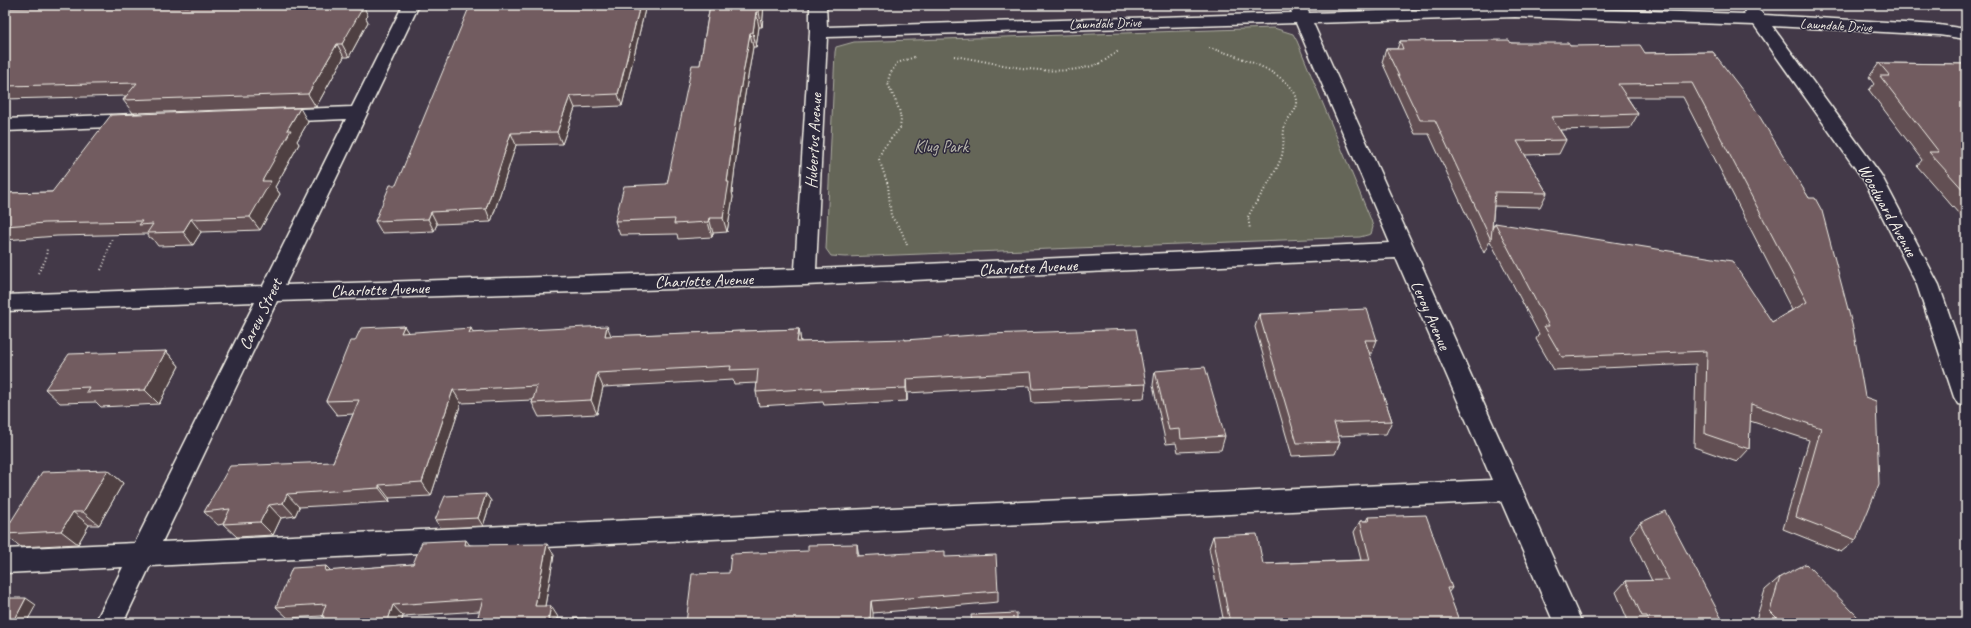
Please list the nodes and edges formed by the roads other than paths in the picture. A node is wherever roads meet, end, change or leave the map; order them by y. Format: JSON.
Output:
{"nodes":[{"id":1,"x":411,"y":5,"type":"edge"},
{"id":2,"x":818,"y":5,"type":"edge"},
{"id":3,"x":1744,"y":5,"type":"edge"},
{"id":4,"x":1300,"y":11,"type":"edge"},
{"id":5,"x":1759,"y":20,"type":"junction"},
{"id":6,"x":1966,"y":24,"type":"edge"},
{"id":7,"x":1939,"y":30,"type":"junction"},
{"id":8,"x":818,"y":32,"type":"junction"},
{"id":9,"x":1966,"y":34,"type":"edge"},
{"id":10,"x":358,"y":113,"type":"junction"},
{"id":11,"x":260,"y":116,"type":"edge"},
{"id":12,"x":157,"y":120,"type":"edge"},
{"id":13,"x":5,"y":125,"type":"edge"},
{"id":14,"x":1403,"y":250,"type":"junction"},
{"id":15,"x":805,"y":277,"type":"junction"},
{"id":16,"x":270,"y":293,"type":"junction"},
{"id":17,"x":5,"y":303,"type":"edge"},
{"id":18,"x":1966,"y":397,"type":"edge"},
{"id":19,"x":1509,"y":490,"type":"junction"},
{"id":20,"x":143,"y":555,"type":"junction"},
{"id":21,"x":5,"y":561,"type":"edge"},
{"id":22,"x":109,"y":623,"type":"edge"},
{"id":23,"x":1568,"y":623,"type":"edge"}],
"edges":[{"from":1,"to":10,"type":"street","name":"Carew Street"},
{"from":2,"to":8,"type":"street","name":"Hubertus Avenue"},
{"from":3,"to":5,"type":"street","name":"Woodward Avenue"},
{"from":4,"to":5,"type":"street","name":"Lawndale Drive"},
{"from":4,"to":8,"type":"street","name":"Lawndale Drive"},
{"from":4,"to":14,"type":"street","name":"Leroy Avenue"},
{"from":5,"to":7,"type":"street","name":"Lawndale Drive"},
{"from":5,"to":18,"type":"street","name":"Woodward Avenue"},
{"from":6,"to":7,"type":"street"},
{"from":7,"to":9,"type":"street","name":"Lawndale Drive"},
{"from":8,"to":15,"type":"street","name":"Hubertus Avenue"},
{"from":10,"to":11,"type":"street"},
{"from":10,"to":16,"type":"street","name":"Carew Street"},
{"from":12,"to":13,"type":"street"},
{"from":14,"to":15,"type":"street","name":"Charlotte Avenue"},
{"from":14,"to":19,"type":"street","name":"Leroy Avenue"},
{"from":15,"to":16,"type":"street","name":"Charlotte Avenue"},
{"from":16,"to":17,"type":"street","name":"Charlotte Avenue"},
{"from":16,"to":20,"type":"street","name":"Carew Street"},
{"from":19,"to":20,"type":"street"},
{"from":19,"to":23,"type":"street","name":"Leroy Avenue"},
{"from":20,"to":21,"type":"street"},
{"from":20,"to":22,"type":"street","name":"Carew Street"}]}
